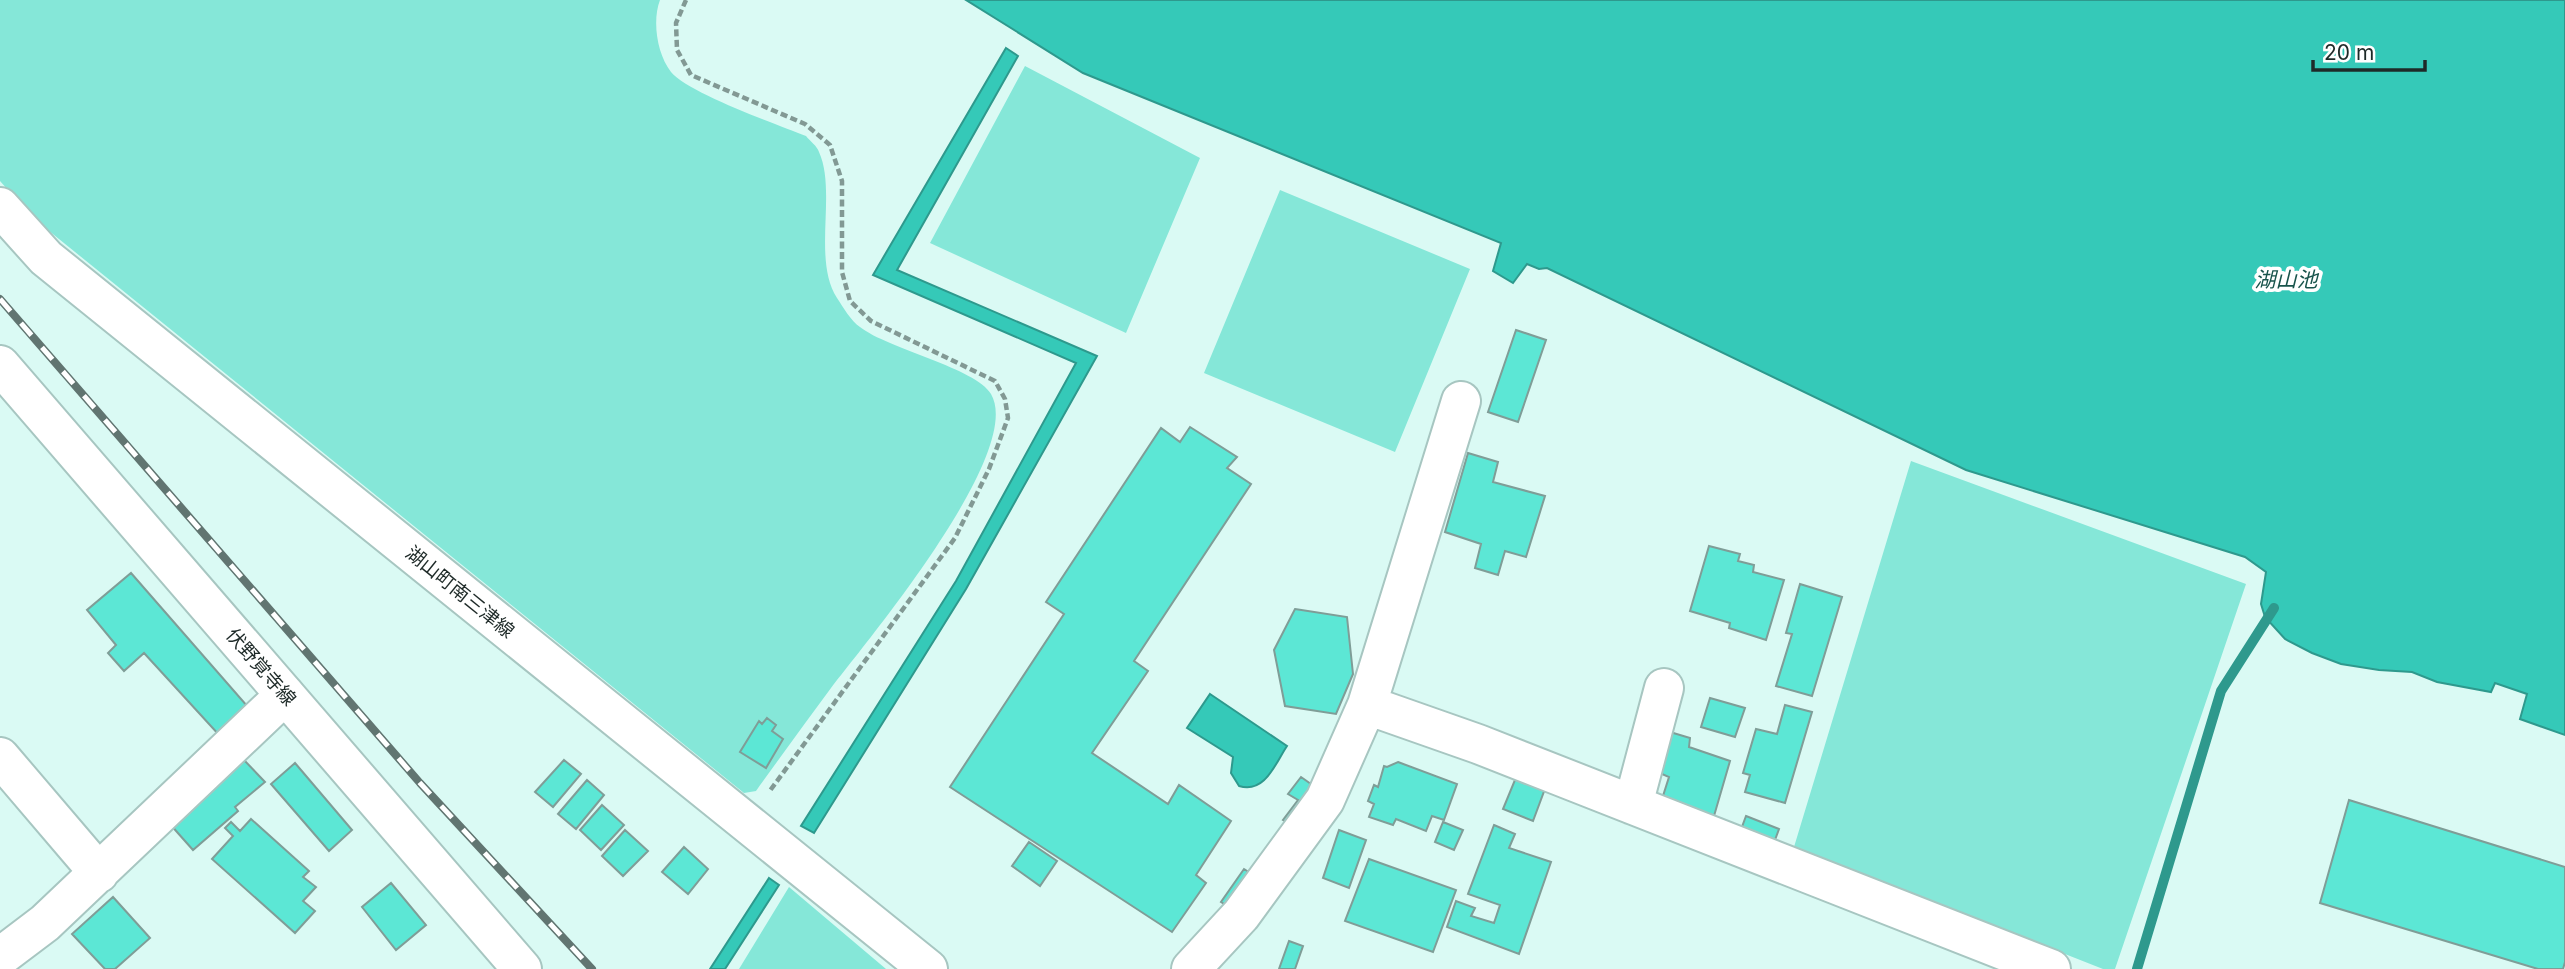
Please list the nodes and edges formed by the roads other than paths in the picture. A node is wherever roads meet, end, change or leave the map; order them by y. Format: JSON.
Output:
{"nodes":[{"id":1,"x":0,"y":207,"type":"edge"},
{"id":2,"x":0,"y":365,"type":"edge"},
{"id":3,"x":1461,"y":401,"type":"dead end"},
{"id":4,"x":1664,"y":688,"type":"dead end"},
{"id":5,"x":285,"y":695,"type":"junction"},
{"id":6,"x":1367,"y":705,"type":"junction"},
{"id":7,"x":0,"y":757,"type":"edge"},
{"id":8,"x":1633,"y":805,"type":"junction"},
{"id":9,"x":99,"y":873,"type":"junction"},
{"id":10,"x":0,"y":957,"type":"edge"},
{"id":11,"x":522,"y":969,"type":"edge"},
{"id":12,"x":928,"y":969,"type":"edge"},
{"id":13,"x":1191,"y":969,"type":"edge"},
{"id":14,"x":2051,"y":969,"type":"edge"}],
"edges":[{"from":1,"to":12,"type":"street","name":"湖山町南三津線"},
{"from":2,"to":5,"type":"street","name":"伏野覚寺線"},
{"from":3,"to":6,"type":"street"},
{"from":4,"to":8,"type":"street"},
{"from":5,"to":9,"type":"street"},
{"from":5,"to":11,"type":"street","name":"伏野覚寺線"},
{"from":6,"to":8,"type":"street"},
{"from":6,"to":13,"type":"street"},
{"from":7,"to":9,"type":"street"},
{"from":8,"to":14,"type":"street"},
{"from":9,"to":10,"type":"street"}]}
